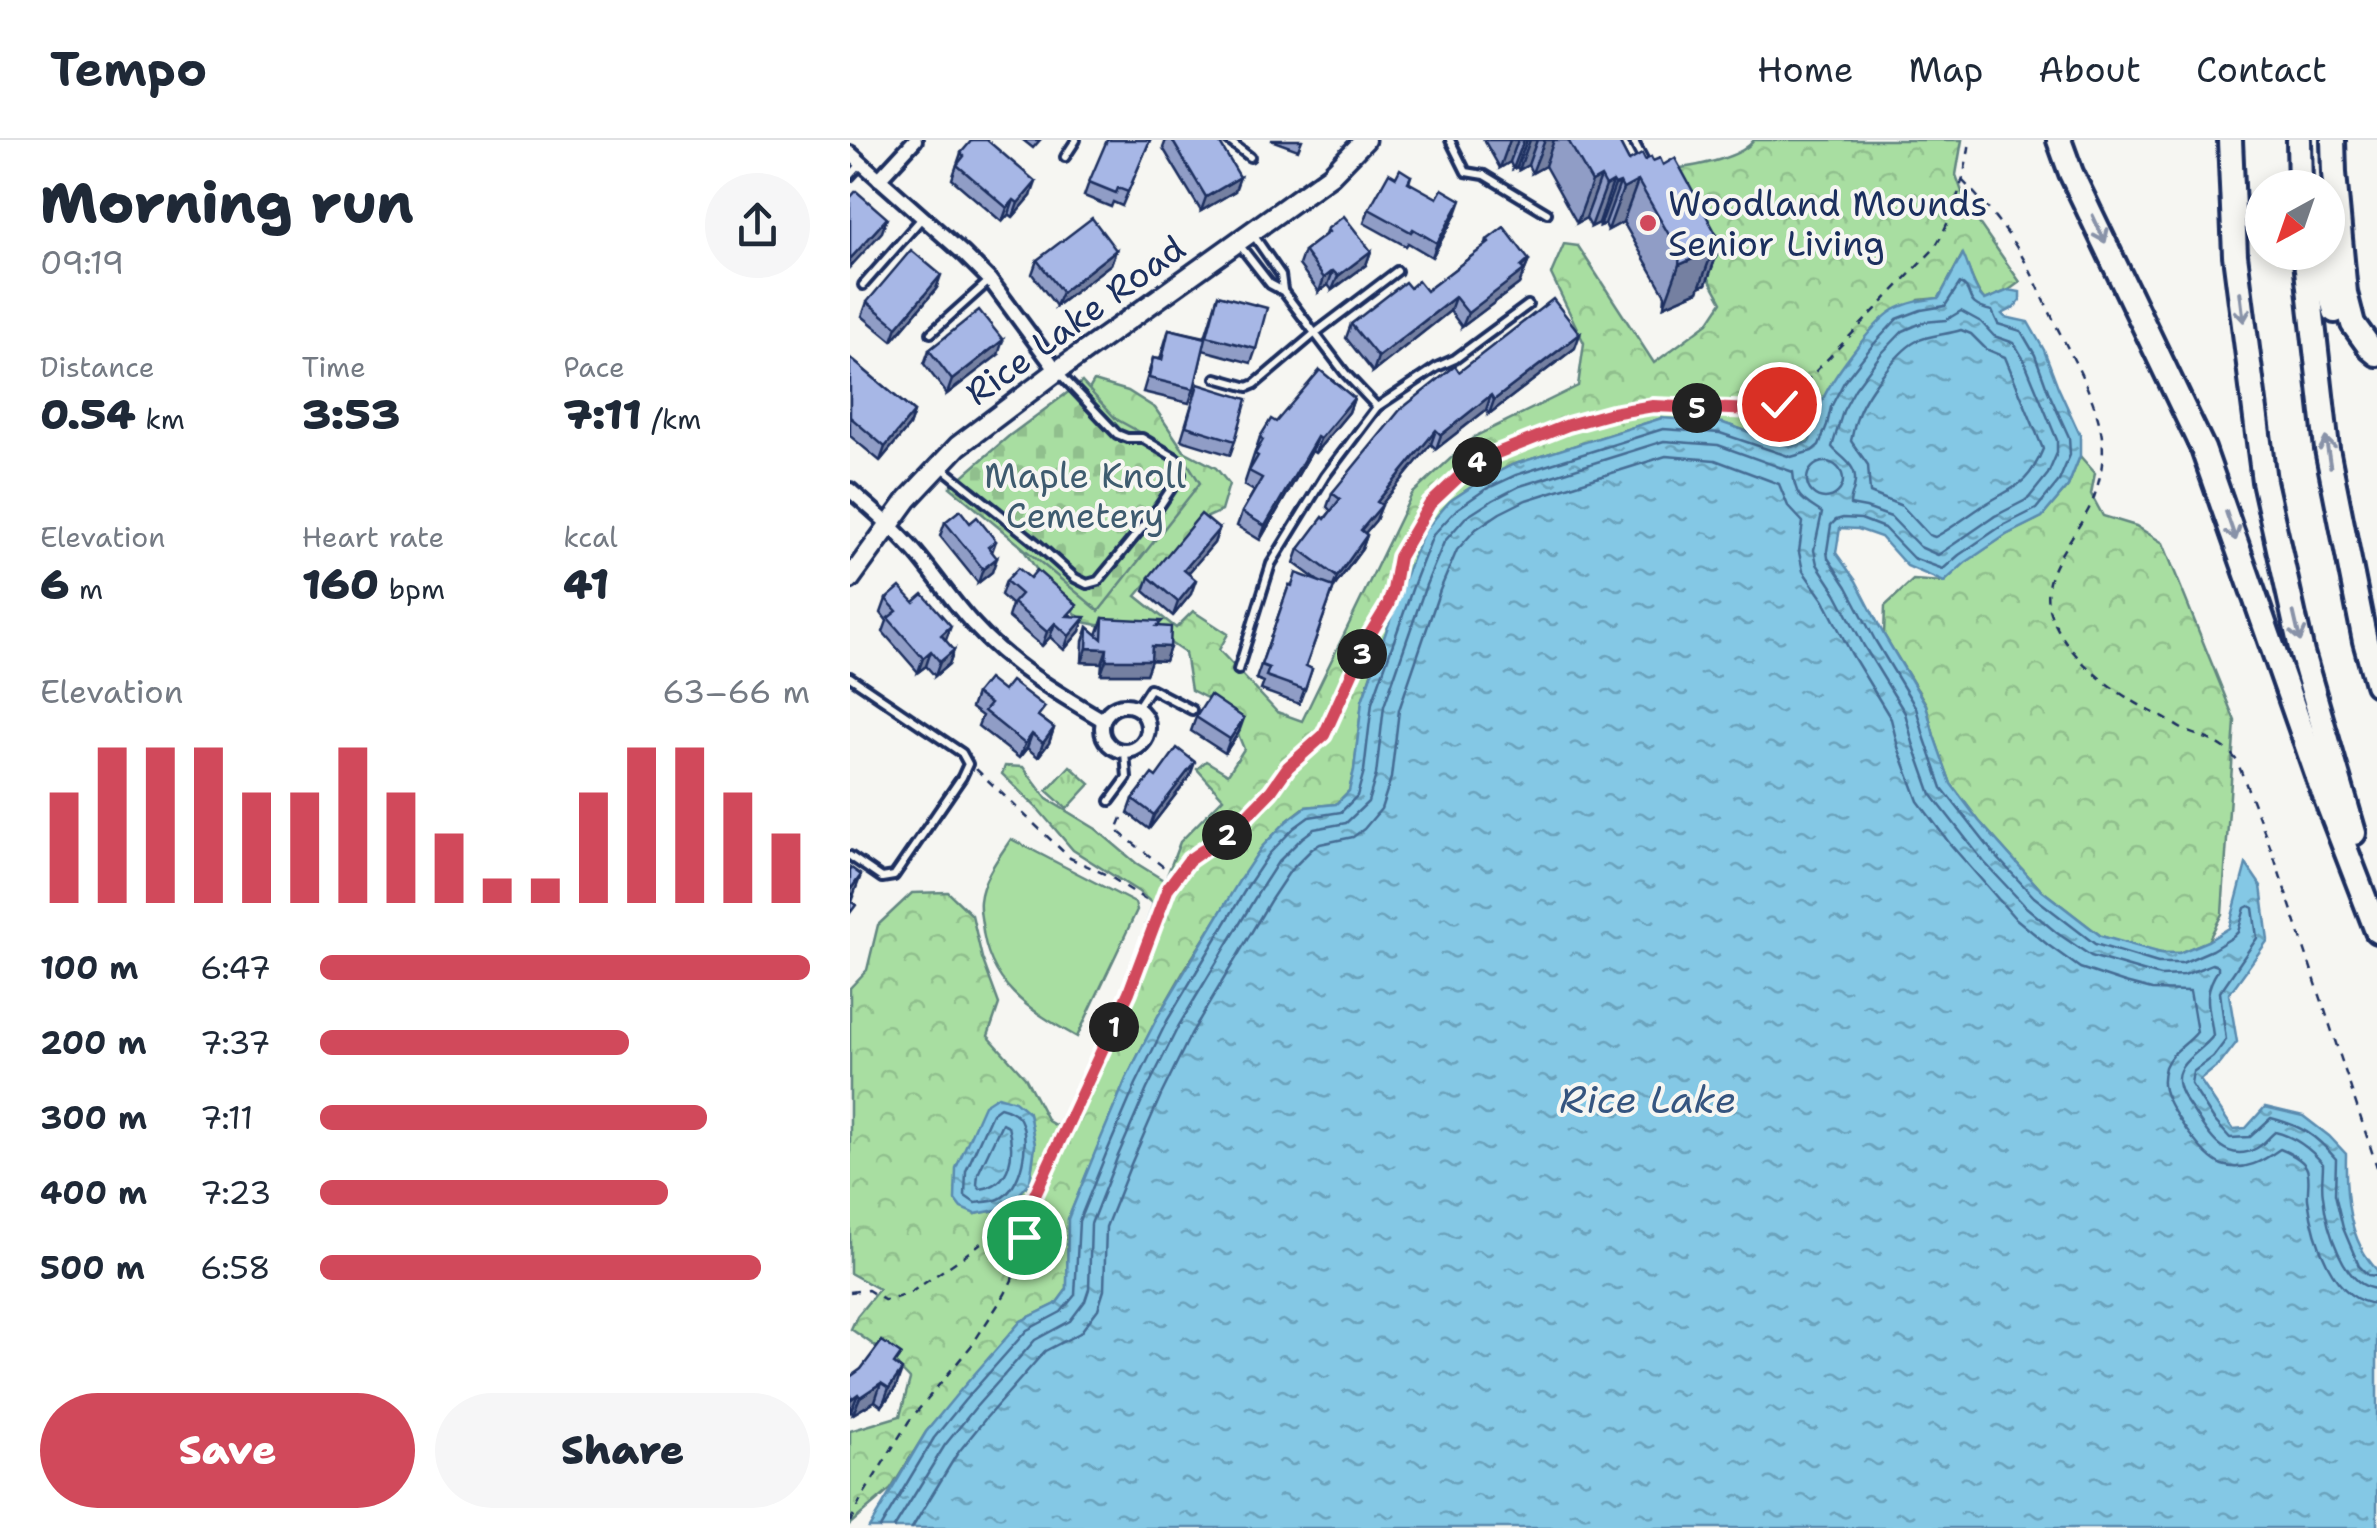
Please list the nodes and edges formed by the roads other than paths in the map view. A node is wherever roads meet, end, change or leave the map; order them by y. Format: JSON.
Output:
{"nodes":[{"id":1,"x":915,"y":140,"type":"edge"},
{"id":2,"x":1076,"y":140,"type":"edge"},
{"id":3,"x":1228,"y":140,"type":"edge"},
{"id":4,"x":1365,"y":140,"type":"edge"},
{"id":5,"x":1450,"y":140,"type":"edge"},
{"id":6,"x":1633,"y":140,"type":"edge"},
{"id":7,"x":2060,"y":140,"type":"edge"},
{"id":8,"x":2230,"y":140,"type":"edge"},
{"id":9,"x":2298,"y":140,"type":"edge"},
{"id":10,"x":2318,"y":140,"type":"edge"},
{"id":11,"x":2334,"y":140,"type":"edge"},
{"id":12,"x":850,"y":153,"type":"edge"},
{"id":13,"x":1064,"y":157,"type":"dead end"},
{"id":14,"x":1250,"y":158,"type":"dead end"},
{"id":15,"x":1646,"y":163,"type":"edge"},
{"id":16,"x":862,"y":164,"type":"junction"},
{"id":17,"x":2299,"y":170,"type":"edge"},
{"id":18,"x":2320,"y":170,"type":"edge"},
{"id":19,"x":850,"y":176,"type":"edge"},
{"id":20,"x":879,"y":179,"type":"junction"},
{"id":21,"x":1547,"y":213,"type":"dead end"},
{"id":22,"x":922,"y":218,"type":"junction"},
{"id":23,"x":1245,"y":238,"type":"junction"},
{"id":24,"x":2307,"y":270,"type":"edge"},
{"id":25,"x":2326,"y":270,"type":"edge"},
{"id":26,"x":1397,"y":271,"type":"dead end"},
{"id":27,"x":990,"y":280,"type":"junction"},
{"id":28,"x":864,"y":285,"type":"dead end"},
{"id":29,"x":1283,"y":291,"type":"junction"},
{"id":30,"x":1528,"y":305,"type":"dead end"},
{"id":31,"x":931,"y":334,"type":"dead end"},
{"id":32,"x":1314,"y":334,"type":"junction"},
{"id":33,"x":2377,"y":354,"type":"edge"},
{"id":34,"x":2377,"y":370,"type":"edge"},
{"id":35,"x":1058,"y":371,"type":"junction"},
{"id":36,"x":1216,"y":378,"type":"dead end"},
{"id":37,"x":1377,"y":407,"type":"junction"},
{"id":38,"x":939,"y":465,"type":"junction"},
{"id":39,"x":850,"y":490,"type":"edge"},
{"id":40,"x":889,"y":523,"type":"junction"},
{"id":41,"x":850,"y":579,"type":"edge"},
{"id":42,"x":1238,"y":670,"type":"dead end"},
{"id":43,"x":850,"y":677,"type":"edge"},
{"id":44,"x":2377,"y":684,"type":"edge"},
{"id":45,"x":1137,"y":708,"type":"junction"},
{"id":46,"x":1192,"y":710,"type":"dead end"},
{"id":47,"x":1103,"y":720,"type":"junction"},
{"id":48,"x":1125,"y":752,"type":"junction"},
{"id":49,"x":1110,"y":801,"type":"dead end"},
{"id":50,"x":851,"y":859,"type":"edge"},
{"id":51,"x":2377,"y":914,"type":"edge"},
{"id":52,"x":2377,"y":931,"type":"edge"}],
"edges":[{"from":1,"to":20,"type":"street"},
{"from":2,"to":13,"type":"lane"},
{"from":3,"to":14,"type":"lane"},
{"from":4,"to":23,"type":"street","name":"Rice Lake Road"},
{"from":5,"to":21,"type":"lane"},
{"from":6,"to":15,"type":"lane"},
{"from":7,"to":52,"type":"highway","one_way":true},
{"from":8,"to":51,"type":"highway","one_way":true},
{"from":9,"to":17,"type":"highway"},
{"from":10,"to":18,"type":"highway"},
{"from":11,"to":33,"type":"highway"},
{"from":12,"to":16,"type":"street"},
{"from":16,"to":19,"type":"lane"},
{"from":16,"to":20,"type":"street"},
{"from":20,"to":22,"type":"street"},
{"from":22,"to":27,"type":"street"},
{"from":22,"to":28,"type":"lane"},
{"from":23,"to":29,"type":"lane"},
{"from":23,"to":29,"type":"lane"},
{"from":23,"to":35,"type":"street","name":"Rice Lake Road"},
{"from":44,"to":24,"type":"highway","one_way":true},
{"from":25,"to":34,"type":"highway"},
{"from":26,"to":32,"type":"lane"},
{"from":27,"to":31,"type":"lane"},
{"from":27,"to":35,"type":"street"},
{"from":29,"to":32,"type":"lane"},
{"from":30,"to":37,"type":"lane"},
{"from":32,"to":36,"type":"lane"},
{"from":32,"to":37,"type":"lane"},
{"from":35,"to":38,"type":"street","name":"Rice Lake Road"},
{"from":35,"to":38,"type":"lane"},
{"from":37,"to":42,"type":"lane"},
{"from":38,"to":40,"type":"street","name":"Rice Lake Road"},
{"from":39,"to":40,"type":"street"},
{"from":40,"to":41,"type":"street","name":"Rice Lake Road"},
{"from":40,"to":47,"type":"street"},
{"from":43,"to":50,"type":"lane"},
{"from":45,"to":46,"type":"lane"},
{"from":45,"to":47,"type":"street"},
{"from":45,"to":48,"type":"street"},
{"from":47,"to":48,"type":"street"},
{"from":48,"to":49,"type":"lane"}]}
